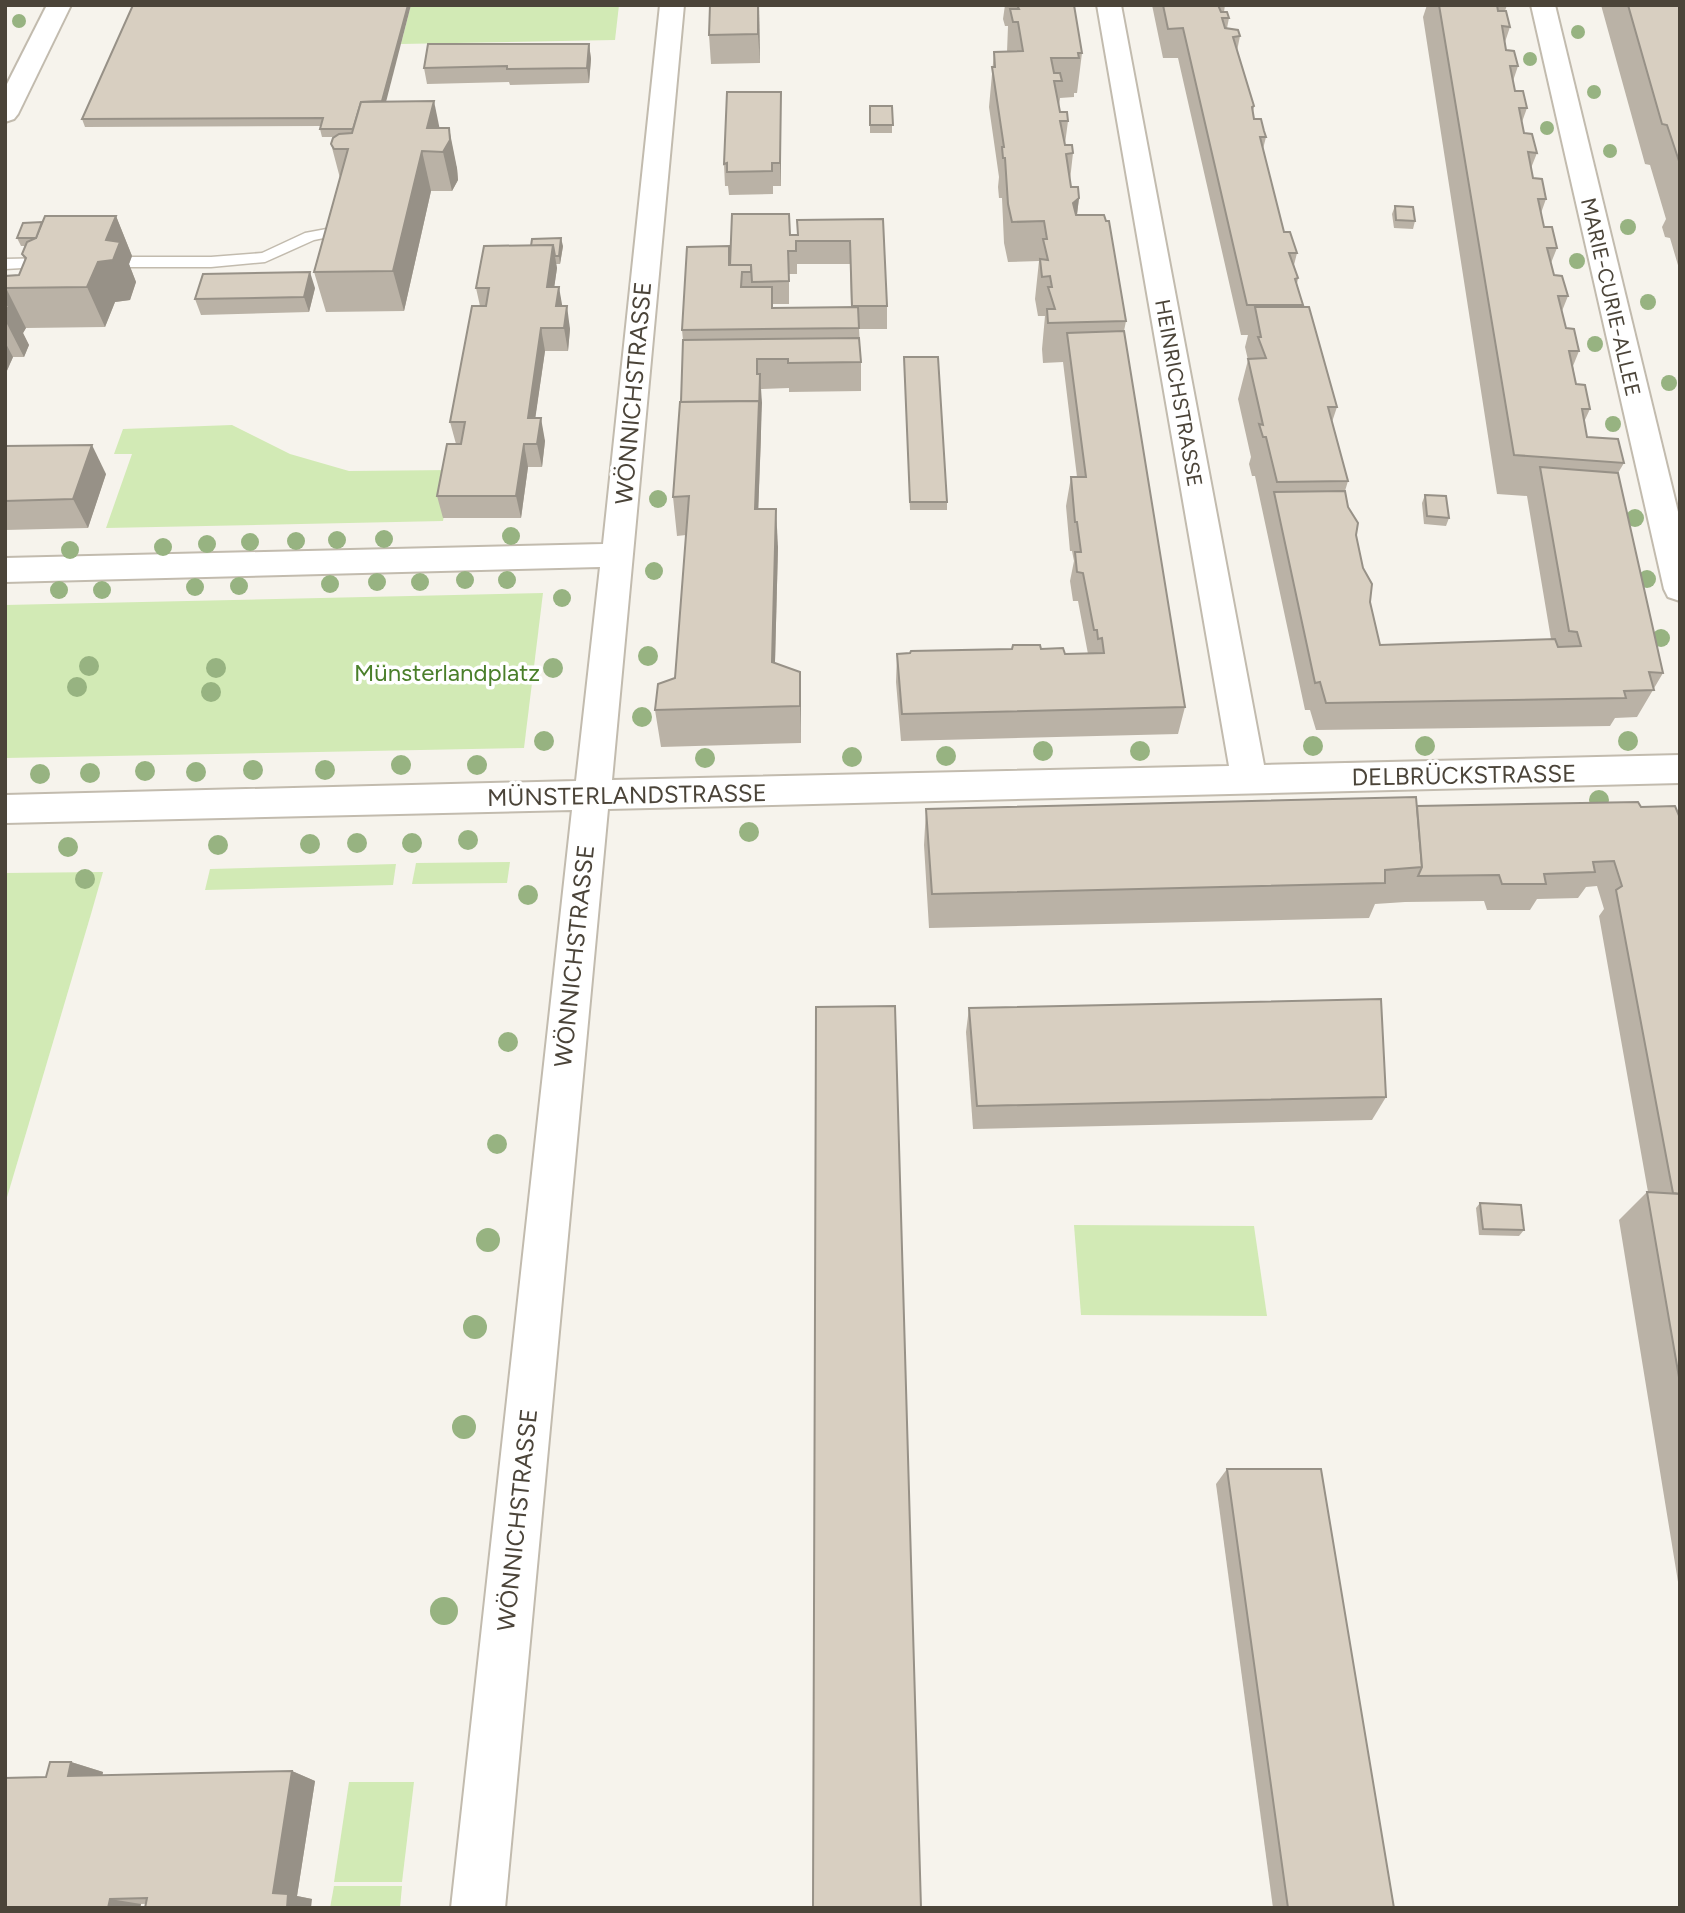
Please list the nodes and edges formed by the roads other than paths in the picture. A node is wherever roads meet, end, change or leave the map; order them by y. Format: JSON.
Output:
{"nodes":[{"id":1,"x":59,"y":5,"type":"edge"},
{"id":2,"x":672,"y":5,"type":"edge"},
{"id":3,"x":1109,"y":5,"type":"edge"},
{"id":4,"x":1543,"y":5,"type":"edge"},
{"id":5,"x":5,"y":114,"type":"edge"},
{"id":6,"x":348,"y":229,"type":"edge"},
{"id":7,"x":130,"y":262,"type":"dead end"},
{"id":8,"x":60,"y":263,"type":"edge"},
{"id":9,"x":5,"y":264,"type":"edge"},
{"id":10,"x":618,"y":555,"type":"junction"},
{"id":11,"x":5,"y":570,"type":"edge"},
{"id":12,"x":1680,"y":589,"type":"edge"},
{"id":13,"x":1680,"y":769,"type":"edge"},
{"id":14,"x":1249,"y":780,"type":"junction"},
{"id":15,"x":592,"y":795,"type":"junction"},
{"id":16,"x":5,"y":809,"type":"edge"},
{"id":17,"x":478,"y":1908,"type":"edge"}],
"edges":[{"from":1,"to":5,"type":"street"},
{"from":2,"to":10,"type":"street","name":"WÖNNICHSTRASSE"},
{"from":3,"to":14,"type":"street","name":"HEINRICHSTRASSE"},
{"from":4,"to":12,"type":"street","name":"MARIE-CURIE-ALLEE"},
{"from":6,"to":7,"type":"lane"},
{"from":8,"to":9,"type":"lane"},
{"from":10,"to":11,"type":"street"},
{"from":10,"to":15,"type":"street","name":"WÖNNICHSTRASSE"},
{"from":13,"to":14,"type":"street","name":"DELBRÜCKSTRASSE"},
{"from":14,"to":15,"type":"street","name":"MÜNSTERLANDSTRASSE"},
{"from":15,"to":16,"type":"street","name":"MÜNSTERLANDSTRASSE"},
{"from":15,"to":17,"type":"street","name":"WÖNNICHSTRASSE"}]}
